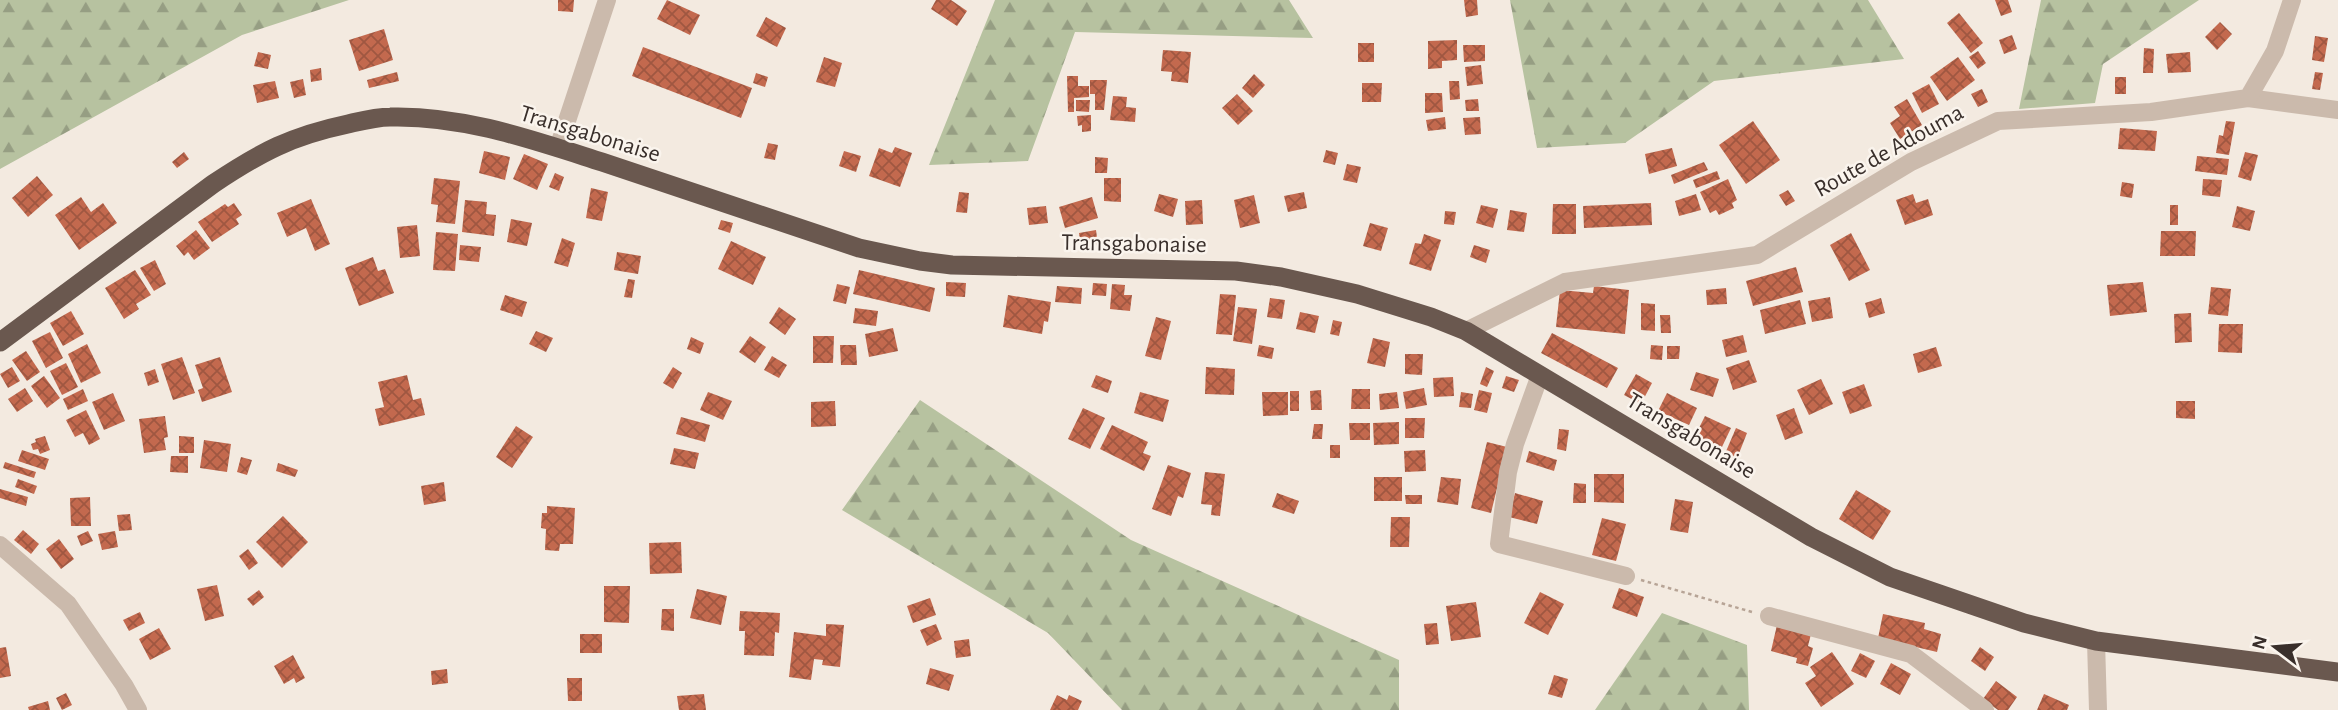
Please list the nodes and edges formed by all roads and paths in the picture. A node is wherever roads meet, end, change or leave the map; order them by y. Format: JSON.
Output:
{"nodes":[{"id":1,"x":607,"y":0,"type":"edge"},
{"id":2,"x":2292,"y":0,"type":"edge"},
{"id":3,"x":2248,"y":98,"type":"junction"},
{"id":4,"x":2338,"y":110,"type":"edge"},
{"id":5,"x":558,"y":148,"type":"junction"},
{"id":6,"x":1465,"y":331,"type":"junction"},
{"id":7,"x":0,"y":342,"type":"edge"},
{"id":8,"x":1540,"y":374,"type":"junction"},
{"id":9,"x":0,"y":545,"type":"edge"},
{"id":10,"x":1626,"y":576,"type":"joint"},
{"id":11,"x":1769,"y":617,"type":"joint"},
{"id":12,"x":2096,"y":641,"type":"junction"},
{"id":13,"x":2338,"y":672,"type":"edge"},
{"id":14,"x":138,"y":710,"type":"edge"},
{"id":15,"x":1985,"y":710,"type":"edge"},
{"id":16,"x":2098,"y":710,"type":"edge"}],
"edges":[{"from":1,"to":5,"type":"street"},
{"from":2,"to":3,"type":"street"},
{"from":3,"to":4,"type":"street","name":"Route de Adouma"},
{"from":3,"to":6,"type":"street","name":"Route de Adouma"},
{"from":5,"to":6,"type":"highway","name":"Transgabonaise"},
{"from":5,"to":7,"type":"highway","name":"Transgabonaise"},
{"from":6,"to":8,"type":"highway","name":"Transgabonaise"},
{"from":8,"to":10,"type":"street"},
{"from":8,"to":12,"type":"highway","name":"Transgabonaise"},
{"from":9,"to":14,"type":"street"},
{"from":10,"to":11,"type":"path"},
{"from":11,"to":15,"type":"street"},
{"from":12,"to":13,"type":"highway","name":"Transgabonaise"},
{"from":12,"to":16,"type":"street"}]}
